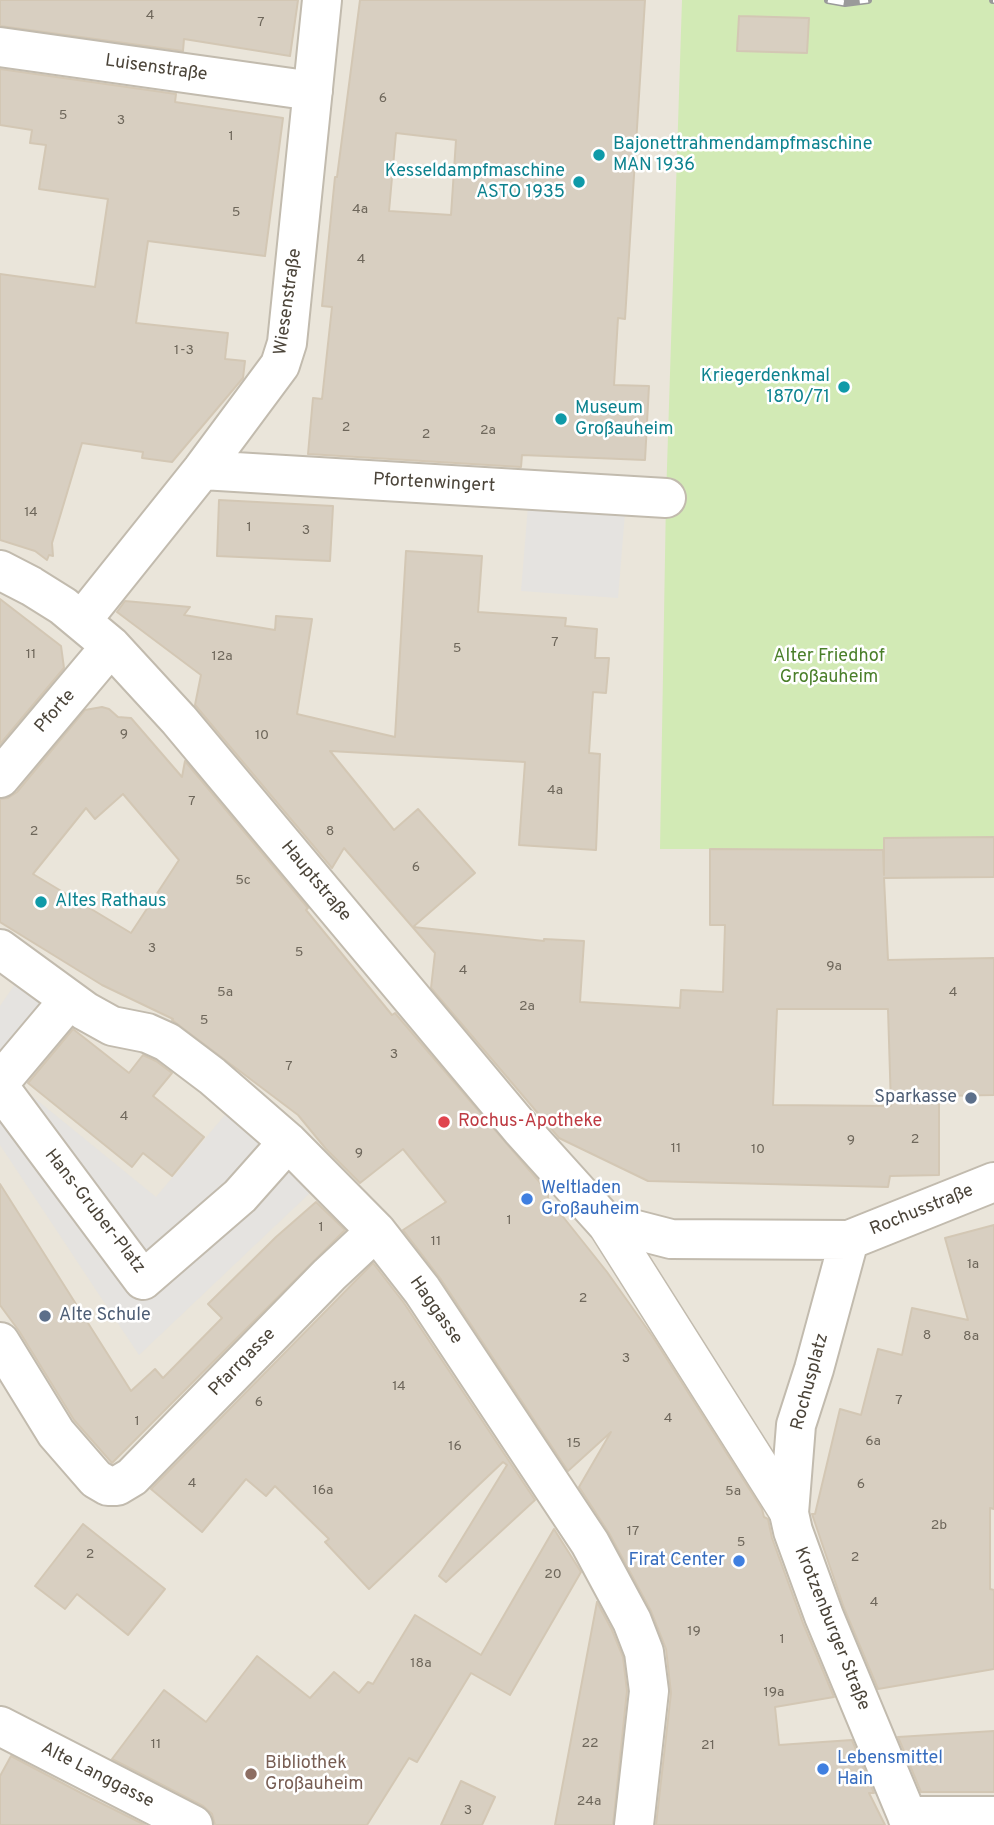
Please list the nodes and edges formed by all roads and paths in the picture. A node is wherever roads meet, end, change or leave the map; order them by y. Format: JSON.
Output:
{"nodes":[{"id":1,"x":322,"y":0,"type":"edge"},
{"id":2,"x":0,"y":47,"type":"edge"},
{"id":3,"x":313,"y":91,"type":"junction"},
{"id":4,"x":202,"y":470,"type":"junction"},
{"id":5,"x":666,"y":498,"type":"dead end"},
{"id":6,"x":0,"y":570,"type":"edge"},
{"id":7,"x":82,"y":620,"type":"junction"},
{"id":8,"x":111,"y":646,"type":"junction"},
{"id":9,"x":0,"y":778,"type":"edge"},
{"id":10,"x":0,"y":949,"type":"edge"},
{"id":11,"x":69,"y":1000,"type":"junction"},
{"id":12,"x":0,"y":1082,"type":"edge"},
{"id":13,"x":0,"y":1088,"type":"edge"},
{"id":14,"x":288,"y":1142,"type":"junction"},
{"id":15,"x":994,"y":1182,"type":"edge"},
{"id":16,"x":605,"y":1222,"type":"junction"},
{"id":17,"x":376,"y":1231,"type":"junction"},
{"id":18,"x":849,"y":1240,"type":"junction"},
{"id":19,"x":0,"y":1342,"type":"edge"},
{"id":20,"x":789,"y":1513,"type":"junction"},
{"id":21,"x":0,"y":1726,"type":"edge"},
{"id":22,"x":994,"y":1816,"type":"edge"},
{"id":23,"x":909,"y":1821,"type":"edge"},
{"id":24,"x":194,"y":1825,"type":"edge"},
{"id":25,"x":634,"y":1825,"type":"edge"}],
"edges":[{"from":1,"to":3,"type":"street","name":"Wiesenstraße"},
{"from":2,"to":3,"type":"street","name":"Luisenstraße"},
{"from":3,"to":4,"type":"street","name":"Wiesenstraße"},
{"from":4,"to":5,"type":"street","name":"Pfortenwingert"},
{"from":4,"to":7,"type":"street","name":"Wiesenstraße"},
{"from":6,"to":7,"type":"street","name":"Hauptstraße"},
{"from":7,"to":8,"type":"street","name":"Hauptstraße"},
{"from":8,"to":9,"type":"street","name":"Pforte"},
{"from":8,"to":16,"type":"street","name":"Hauptstraße"},
{"from":10,"to":11,"type":"street","name":"Haggasse"},
{"from":11,"to":12,"type":"street"},
{"from":11,"to":14,"type":"street","name":"Haggasse"},
{"from":13,"to":14,"type":"street","name":"Hans-Gruber-Platz"},
{"from":14,"to":17,"type":"street","name":"Haggasse"},
{"from":15,"to":18,"type":"street","name":"Rochusstraße"},
{"from":16,"to":18,"type":"street"},
{"from":16,"to":20,"type":"street"},
{"from":17,"to":19,"type":"street","name":"Pfarrgasse"},
{"from":17,"to":25,"type":"street","name":"Haggasse"},
{"from":18,"to":20,"type":"street","name":"Rochusplatz"},
{"from":20,"to":23,"type":"street","name":"Krotzenburger Straße"},
{"from":21,"to":24,"type":"street","name":"Alte Langgasse"},
{"from":22,"to":23,"type":"street"}]}
